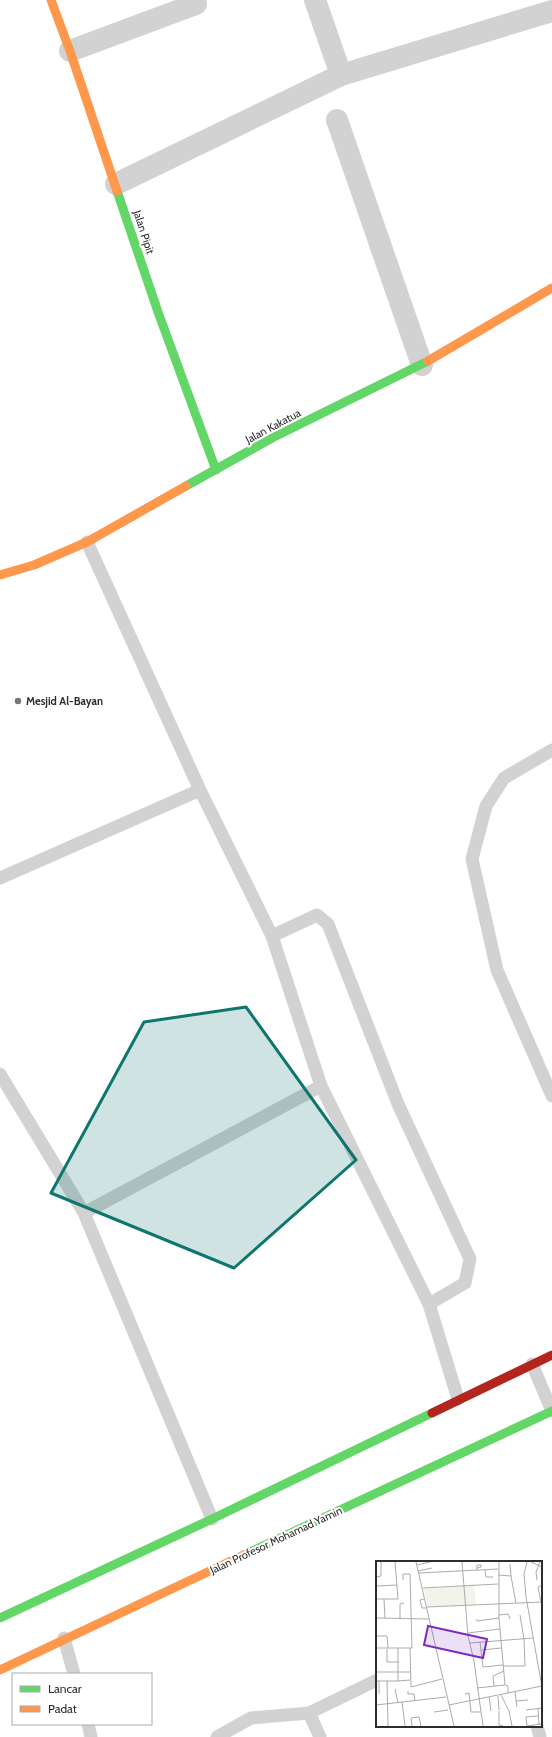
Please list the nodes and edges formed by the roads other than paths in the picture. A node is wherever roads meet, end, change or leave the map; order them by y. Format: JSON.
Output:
{"nodes":[{"id":1,"x":51,"y":0,"type":"edge"},
{"id":2,"x":315,"y":0,"type":"edge"},
{"id":3,"x":196,"y":4,"type":"dead end"},
{"id":4,"x":552,"y":12,"type":"edge"},
{"id":5,"x":70,"y":51,"type":"junction"},
{"id":6,"x":341,"y":75,"type":"junction"},
{"id":7,"x":337,"y":120,"type":"dead end"},
{"id":8,"x":116,"y":184,"type":"junction"},
{"id":9,"x":552,"y":288,"type":"edge"},
{"id":10,"x":422,"y":365,"type":"junction"},
{"id":11,"x":216,"y":470,"type":"junction"},
{"id":12,"x":87,"y":542,"type":"junction"},
{"id":13,"x":0,"y":575,"type":"edge"},
{"id":14,"x":552,"y":750,"type":"edge"},
{"id":15,"x":200,"y":790,"type":"junction"},
{"id":16,"x":0,"y":878,"type":"edge"},
{"id":17,"x":272,"y":936,"type":"junction"},
{"id":18,"x":0,"y":1074,"type":"edge"},
{"id":19,"x":321,"y":1086,"type":"junction"},
{"id":20,"x":552,"y":1096,"type":"edge"},
{"id":21,"x":84,"y":1213,"type":"junction"},
{"id":22,"x":429,"y":1304,"type":"junction"},
{"id":23,"x":552,"y":1355,"type":"edge"},
{"id":24,"x":532,"y":1364,"type":"junction"},
{"id":25,"x":458,"y":1399,"type":"junction"},
{"id":26,"x":552,"y":1411,"type":"edge"},
{"id":27,"x":212,"y":1519,"type":"junction"},
{"id":28,"x":0,"y":1618,"type":"edge"},
{"id":29,"x":64,"y":1638,"type":"junction"},
{"id":30,"x":0,"y":1670,"type":"edge"},
{"id":31,"x":74,"y":1673,"type":"edge"},
{"id":32,"x":376,"y":1680,"type":"edge"},
{"id":33,"x":309,"y":1713,"type":"junction"},
{"id":34,"x":88,"y":1725,"type":"edge"},
{"id":35,"x":537,"y":1727,"type":"edge"},
{"id":36,"x":91,"y":1737,"type":"edge"},
{"id":37,"x":217,"y":1737,"type":"edge"},
{"id":38,"x":320,"y":1737,"type":"edge"},
{"id":39,"x":540,"y":1737,"type":"edge"}],
"edges":[{"from":1,"to":5,"type":"main road","name":"Jalan Pipit"},
{"from":2,"to":6,"type":"street"},
{"from":3,"to":5,"type":"street"},
{"from":4,"to":6,"type":"street"},
{"from":5,"to":8,"type":"main road","name":"Jalan Pipit"},
{"from":6,"to":8,"type":"street"},
{"from":7,"to":10,"type":"street"},
{"from":8,"to":11,"type":"main road","name":"Jalan Pipit"},
{"from":9,"to":10,"type":"main road","name":"Jalan Kakatua"},
{"from":10,"to":11,"type":"main road","name":"Jalan Kakatua"},
{"from":11,"to":12,"type":"main road","name":"Jalan Kakatua"},
{"from":12,"to":13,"type":"main road","name":"Jalan Kakatua"},
{"from":12,"to":15,"type":"lane"},
{"from":14,"to":20,"type":"lane"},
{"from":15,"to":16,"type":"lane"},
{"from":15,"to":17,"type":"lane"},
{"from":17,"to":19,"type":"lane"},
{"from":17,"to":22,"type":"lane"},
{"from":18,"to":21,"type":"lane"},
{"from":19,"to":21,"type":"lane"},
{"from":19,"to":22,"type":"lane"},
{"from":21,"to":27,"type":"lane"},
{"from":22,"to":25,"type":"lane"},
{"from":23,"to":24,"type":"main road"},
{"from":24,"to":25,"type":"main road"},
{"from":24,"to":26,"type":"lane","name":"Jalan Profesor Mohamad Yamin"},
{"from":25,"to":27,"type":"main road"},
{"from":26,"to":29,"type":"main road","name":"Jalan Profesor Mohamad Yamin"},
{"from":27,"to":28,"type":"main road"},
{"from":29,"to":30,"type":"main road","name":"Jalan Profesor Mohamad Yamin"},
{"from":29,"to":31,"type":"lane"},
{"from":32,"to":33,"type":"lane"},
{"from":33,"to":37,"type":"lane"},
{"from":33,"to":38,"type":"lane"},
{"from":34,"to":36,"type":"lane"},
{"from":35,"to":39,"type":"lane"}]}
